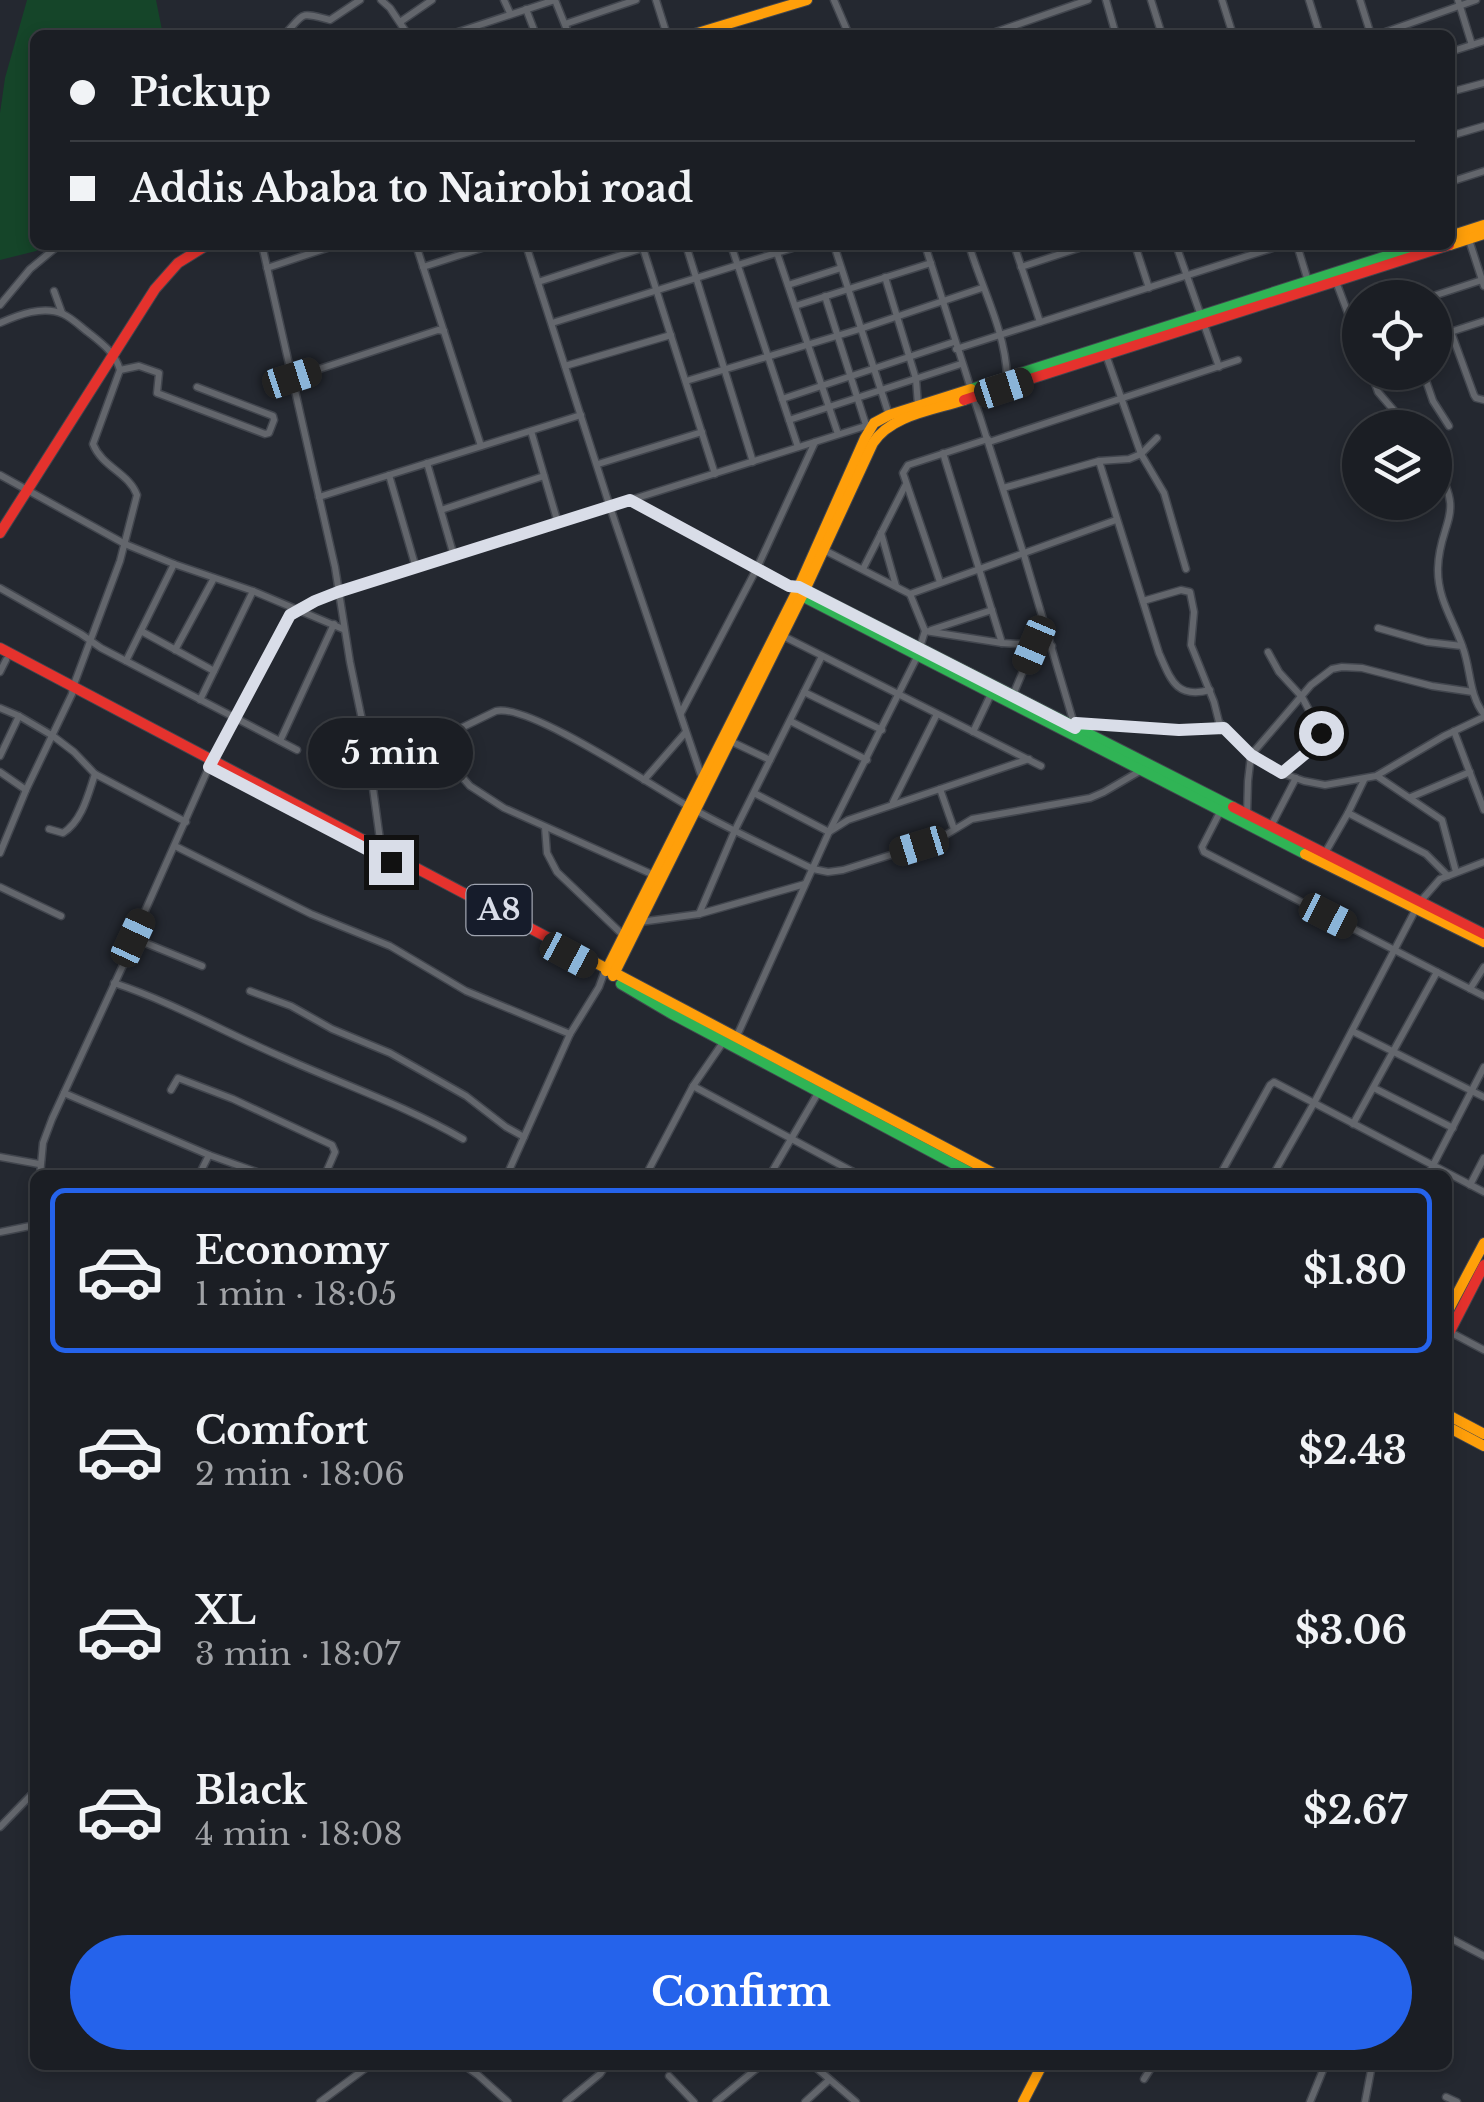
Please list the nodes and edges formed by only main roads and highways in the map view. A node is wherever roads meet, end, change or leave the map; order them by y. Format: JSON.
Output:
{"nodes":[{"id":1,"x":806,"y":0,"type":"edge"},
{"id":2,"x":707,"y":30,"type":"edge"},
{"id":3,"x":1484,"y":225,"type":"edge"},
{"id":4,"x":1484,"y":234,"type":"edge"},
{"id":5,"x":1467,"y":235,"type":"junction"},
{"id":6,"x":1455,"y":236,"type":"edge"},
{"id":7,"x":1455,"y":242,"type":"edge"},
{"id":8,"x":198,"y":250,"type":"edge"},
{"id":9,"x":1409,"y":250,"type":"edge"},
{"id":10,"x":1433,"y":250,"type":"edge"},
{"id":11,"x":1335,"y":278,"type":"junction"},
{"id":12,"x":1201,"y":320,"type":"junction"},
{"id":13,"x":972,"y":393,"type":"junction"},
{"id":14,"x":0,"y":533,"type":"edge"},
{"id":15,"x":798,"y":590,"type":"junction"},
{"id":16,"x":0,"y":648,"type":"edge"},
{"id":17,"x":3,"y":658,"type":"edge"},
{"id":18,"x":73,"y":690,"type":"junction"},
{"id":19,"x":993,"y":691,"type":"junction"},
{"id":20,"x":726,"y":738,"type":"junction"},
{"id":21,"x":211,"y":764,"type":"junction"},
{"id":22,"x":691,"y":808,"type":"junction"},
{"id":23,"x":658,"y":877,"type":"junction"},
{"id":24,"x":1418,"y":906,"type":"junction"},
{"id":25,"x":1484,"y":934,"type":"edge"},
{"id":26,"x":1484,"y":942,"type":"edge"},
{"id":27,"x":610,"y":973,"type":"junction"},
{"id":28,"x":821,"y":1087,"type":"junction"},
{"id":29,"x":966,"y":1170,"type":"edge"},
{"id":30,"x":987,"y":1170,"type":"edge"},
{"id":31,"x":1484,"y":1243,"type":"edge"},
{"id":32,"x":1482,"y":1260,"type":"edge"},
{"id":33,"x":1452,"y":1306,"type":"edge"},
{"id":34,"x":1452,"y":1324,"type":"edge"},
{"id":35,"x":1452,"y":1417,"type":"edge"},
{"id":36,"x":1452,"y":1429,"type":"edge"},
{"id":37,"x":1484,"y":1434,"type":"edge"},
{"id":38,"x":1484,"y":1446,"type":"edge"},
{"id":39,"x":1039,"y":2070,"type":"edge"},
{"id":40,"x":1022,"y":2102,"type":"edge"}],
"edges":[{"from":1,"to":2,"type":"main road"},
{"from":3,"to":5,"type":"main road"},
{"from":4,"to":5,"type":"main road"},
{"from":5,"to":6,"type":"main road"},
{"from":5,"to":7,"type":"main road"},
{"from":8,"to":14,"type":"main road"},
{"from":9,"to":11,"type":"main road"},
{"from":10,"to":11,"type":"main road"},
{"from":11,"to":12,"type":"main road"},
{"from":11,"to":12,"type":"main road"},
{"from":12,"to":13,"type":"main road"},
{"from":12,"to":13,"type":"main road"},
{"from":13,"to":15,"type":"main road"},
{"from":13,"to":15,"type":"main road"},
{"from":15,"to":19,"type":"main road"},
{"from":15,"to":20,"type":"main road"},
{"from":16,"to":18,"type":"main road","number":"A8"},
{"from":17,"to":18,"type":"main road","number":"A8"},
{"from":18,"to":21,"type":"main road","number":"A8"},
{"from":19,"to":24,"type":"main road"},
{"from":19,"to":24,"type":"main road"},
{"from":20,"to":22,"type":"main road"},
{"from":20,"to":22,"type":"main road"},
{"from":21,"to":27,"type":"main road","number":"A8"},
{"from":21,"to":27,"type":"main road","number":"A8"},
{"from":22,"to":23,"type":"main road"},
{"from":23,"to":27,"type":"main road"},
{"from":23,"to":27,"type":"main road"},
{"from":24,"to":25,"type":"main road"},
{"from":24,"to":26,"type":"main road"},
{"from":27,"to":28,"type":"main road","number":"A8"},
{"from":27,"to":28,"type":"main road","number":"A8"},
{"from":28,"to":29,"type":"main road","number":"A8"},
{"from":28,"to":30,"type":"main road","number":"A8"},
{"from":31,"to":32,"type":"main road"},
{"from":32,"to":33,"type":"main road"},
{"from":32,"to":34,"type":"main road"},
{"from":35,"to":37,"type":"main road"},
{"from":36,"to":38,"type":"main road"},
{"from":39,"to":40,"type":"main road"}]}
